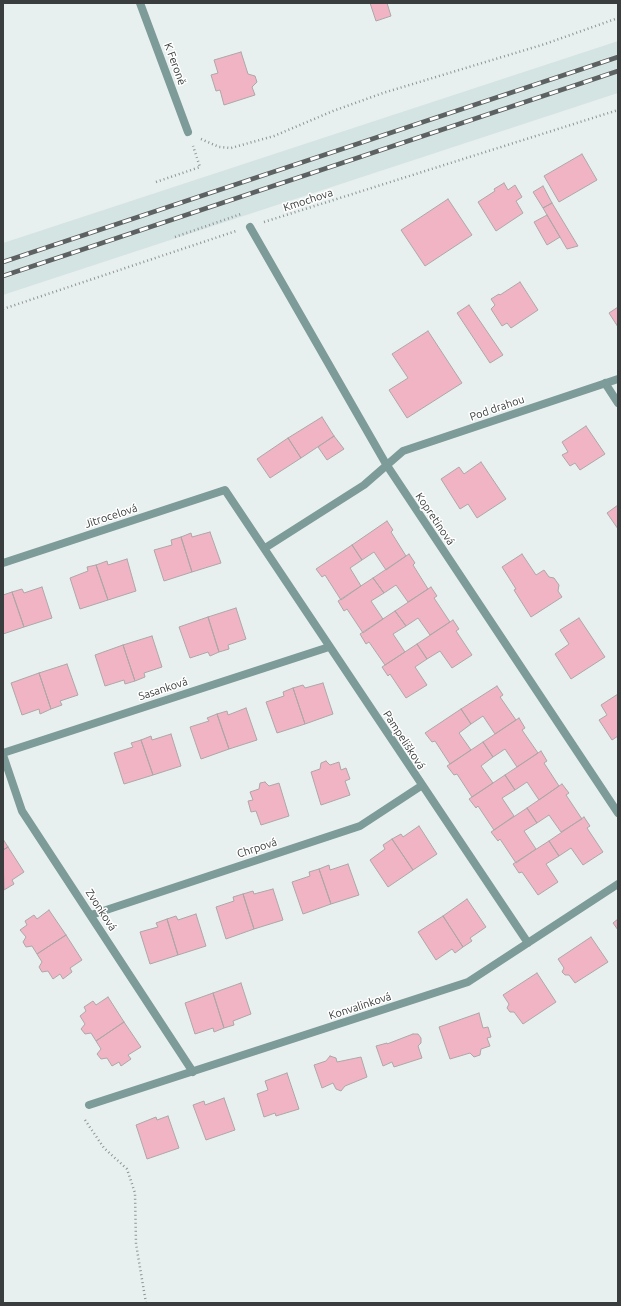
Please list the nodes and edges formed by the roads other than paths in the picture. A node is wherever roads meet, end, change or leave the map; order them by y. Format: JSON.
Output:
{"nodes":[{"id":1,"x":140,"y":3,"type":"edge"},
{"id":2,"x":188,"y":132,"type":"road end"},
{"id":3,"x":250,"y":227,"type":"road end"},
{"id":4,"x":618,"y":379,"type":"edge"},
{"id":5,"x":605,"y":383,"type":"junction"},
{"id":6,"x":618,"y":403,"type":"edge"},
{"id":7,"x":386,"y":464,"type":"junction"},
{"id":8,"x":225,"y":490,"type":"joint"},
{"id":9,"x":265,"y":548,"type":"junction"},
{"id":10,"x":3,"y":562,"type":"edge"},
{"id":11,"x":329,"y":646,"type":"junction"},
{"id":12,"x":3,"y":754,"type":"edge"},
{"id":13,"x":421,"y":786,"type":"junction"},
{"id":14,"x":618,"y":813,"type":"edge"},
{"id":15,"x":618,"y":884,"type":"edge"},
{"id":16,"x":91,"y":914,"type":"junction"},
{"id":17,"x":528,"y":943,"type":"junction"},
{"id":18,"x":193,"y":1072,"type":"junction"},
{"id":19,"x":89,"y":1105,"type":"road end"}],
"edges":[{"from":1,"to":2,"type":"street","name":"K Feroně"},
{"from":3,"to":7,"type":"street","name":"Kopretinová"},
{"from":4,"to":5,"type":"street","name":"Pod drahou"},
{"from":5,"to":6,"type":"street"},
{"from":5,"to":7,"type":"street","name":"Pod drahou"},
{"from":7,"to":9,"type":"street"},
{"from":7,"to":14,"type":"street","name":"Kopretinová"},
{"from":8,"to":9,"type":"street","name":"Pampelišková"},
{"from":8,"to":10,"type":"street","name":"Jitrocelová"},
{"from":9,"to":11,"type":"street","name":"Pampelišková"},
{"from":11,"to":12,"type":"street","name":"Sasanková"},
{"from":11,"to":13,"type":"street","name":"Pampelišková"},
{"from":12,"to":16,"type":"street","name":"Zvonková"},
{"from":13,"to":16,"type":"street","name":"Chrpová"},
{"from":13,"to":17,"type":"street","name":"Pampelišková"},
{"from":15,"to":17,"type":"street","name":"Konvalinková"},
{"from":16,"to":18,"type":"street","name":"Zvonková"},
{"from":17,"to":18,"type":"street","name":"Konvalinková"},
{"from":18,"to":19,"type":"street","name":"Konvalinková"}]}
